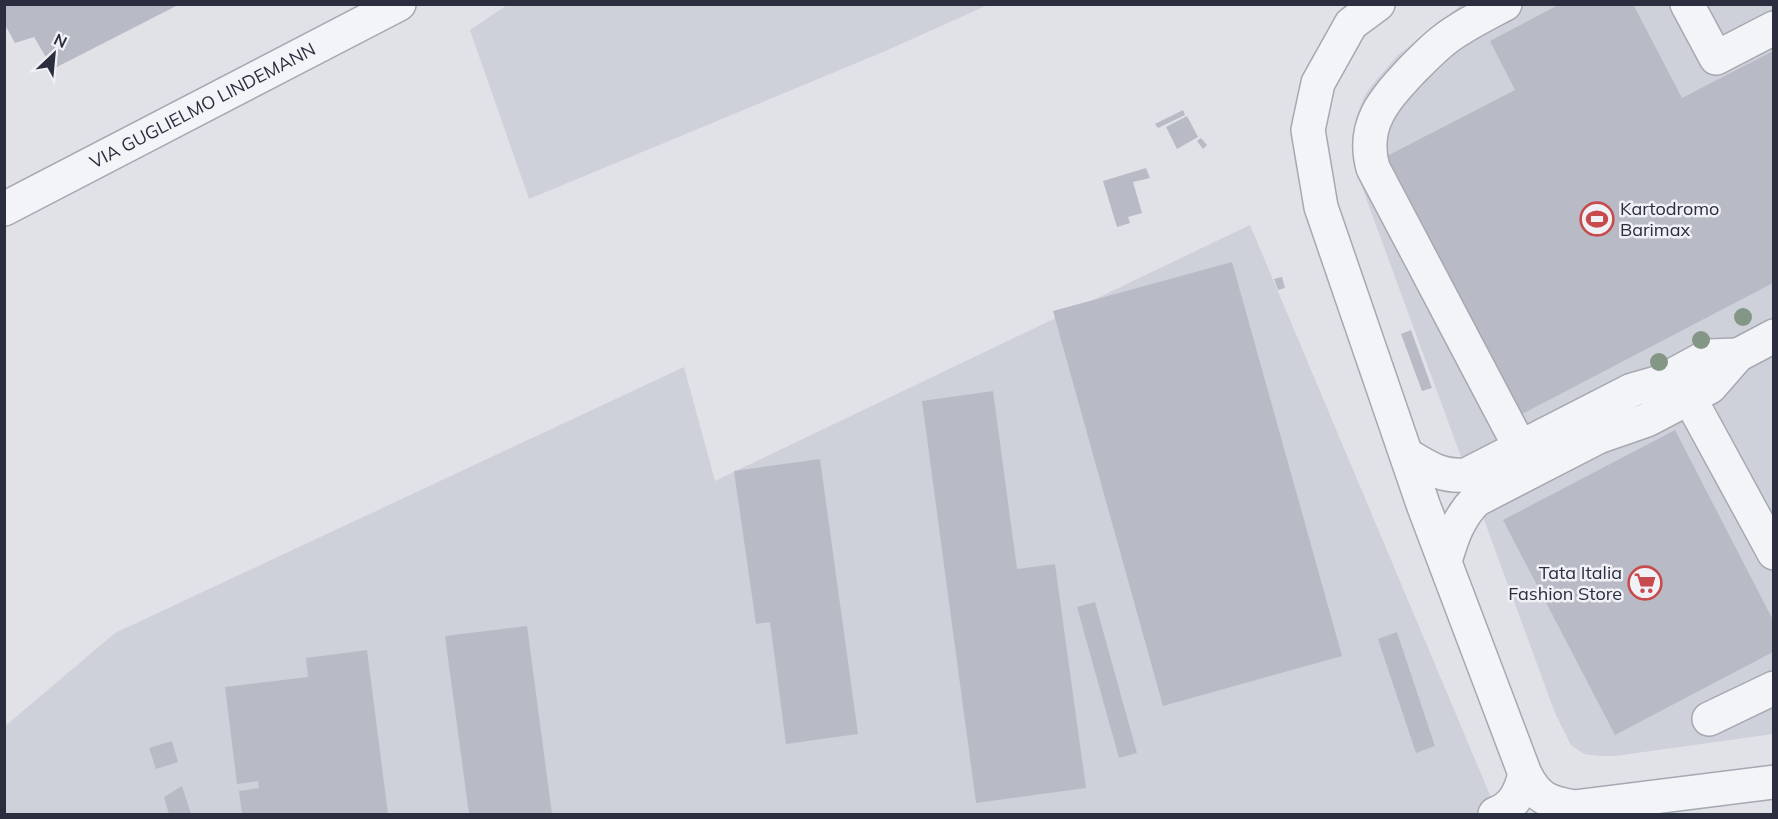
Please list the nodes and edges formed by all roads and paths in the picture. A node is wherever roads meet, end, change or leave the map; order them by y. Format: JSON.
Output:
{"nodes":[{"id":1,"x":399,"y":4,"type":"edge"},
{"id":2,"x":1378,"y":4,"type":"edge"},
{"id":3,"x":1505,"y":4,"type":"edge"},
{"id":4,"x":1687,"y":4,"type":"edge"},
{"id":5,"x":1773,"y":28,"type":"edge"},
{"id":6,"x":4,"y":209,"type":"edge"},
{"id":7,"x":1773,"y":336,"type":"edge"},
{"id":8,"x":1738,"y":355,"type":"junction"},
{"id":9,"x":1689,"y":397,"type":"junction"},
{"id":10,"x":1520,"y":447,"type":"junction"},
{"id":11,"x":1407,"y":455,"type":"junction"},
{"id":12,"x":1773,"y":553,"type":"edge"},
{"id":13,"x":1445,"y":561,"type":"junction"},
{"id":14,"x":1773,"y":688,"type":"edge"},
{"id":15,"x":1709,"y":719,"type":"dead end"},
{"id":16,"x":1525,"y":774,"type":"junction"},
{"id":17,"x":1773,"y":782,"type":"edge"},
{"id":18,"x":1559,"y":811,"type":"edge"},
{"id":19,"x":1495,"y":814,"type":"edge"}],
"edges":[{"from":1,"to":6,"type":"street","name":"VIA GUGLIELMO LINDEMANN"},
{"from":2,"to":11,"type":"street"},
{"from":3,"to":10,"type":"street"},
{"from":4,"to":5,"type":"street"},
{"from":7,"to":8,"type":"street"},
{"from":8,"to":9,"type":"street"},
{"from":8,"to":10,"type":"street"},
{"from":9,"to":12,"type":"street"},
{"from":9,"to":13,"type":"street"},
{"from":10,"to":11,"type":"street"},
{"from":11,"to":13,"type":"street"},
{"from":13,"to":16,"type":"street"},
{"from":14,"to":15,"type":"street"},
{"from":16,"to":18,"type":"street"},
{"from":16,"to":19,"type":"street"},
{"from":17,"to":18,"type":"street"}]}
